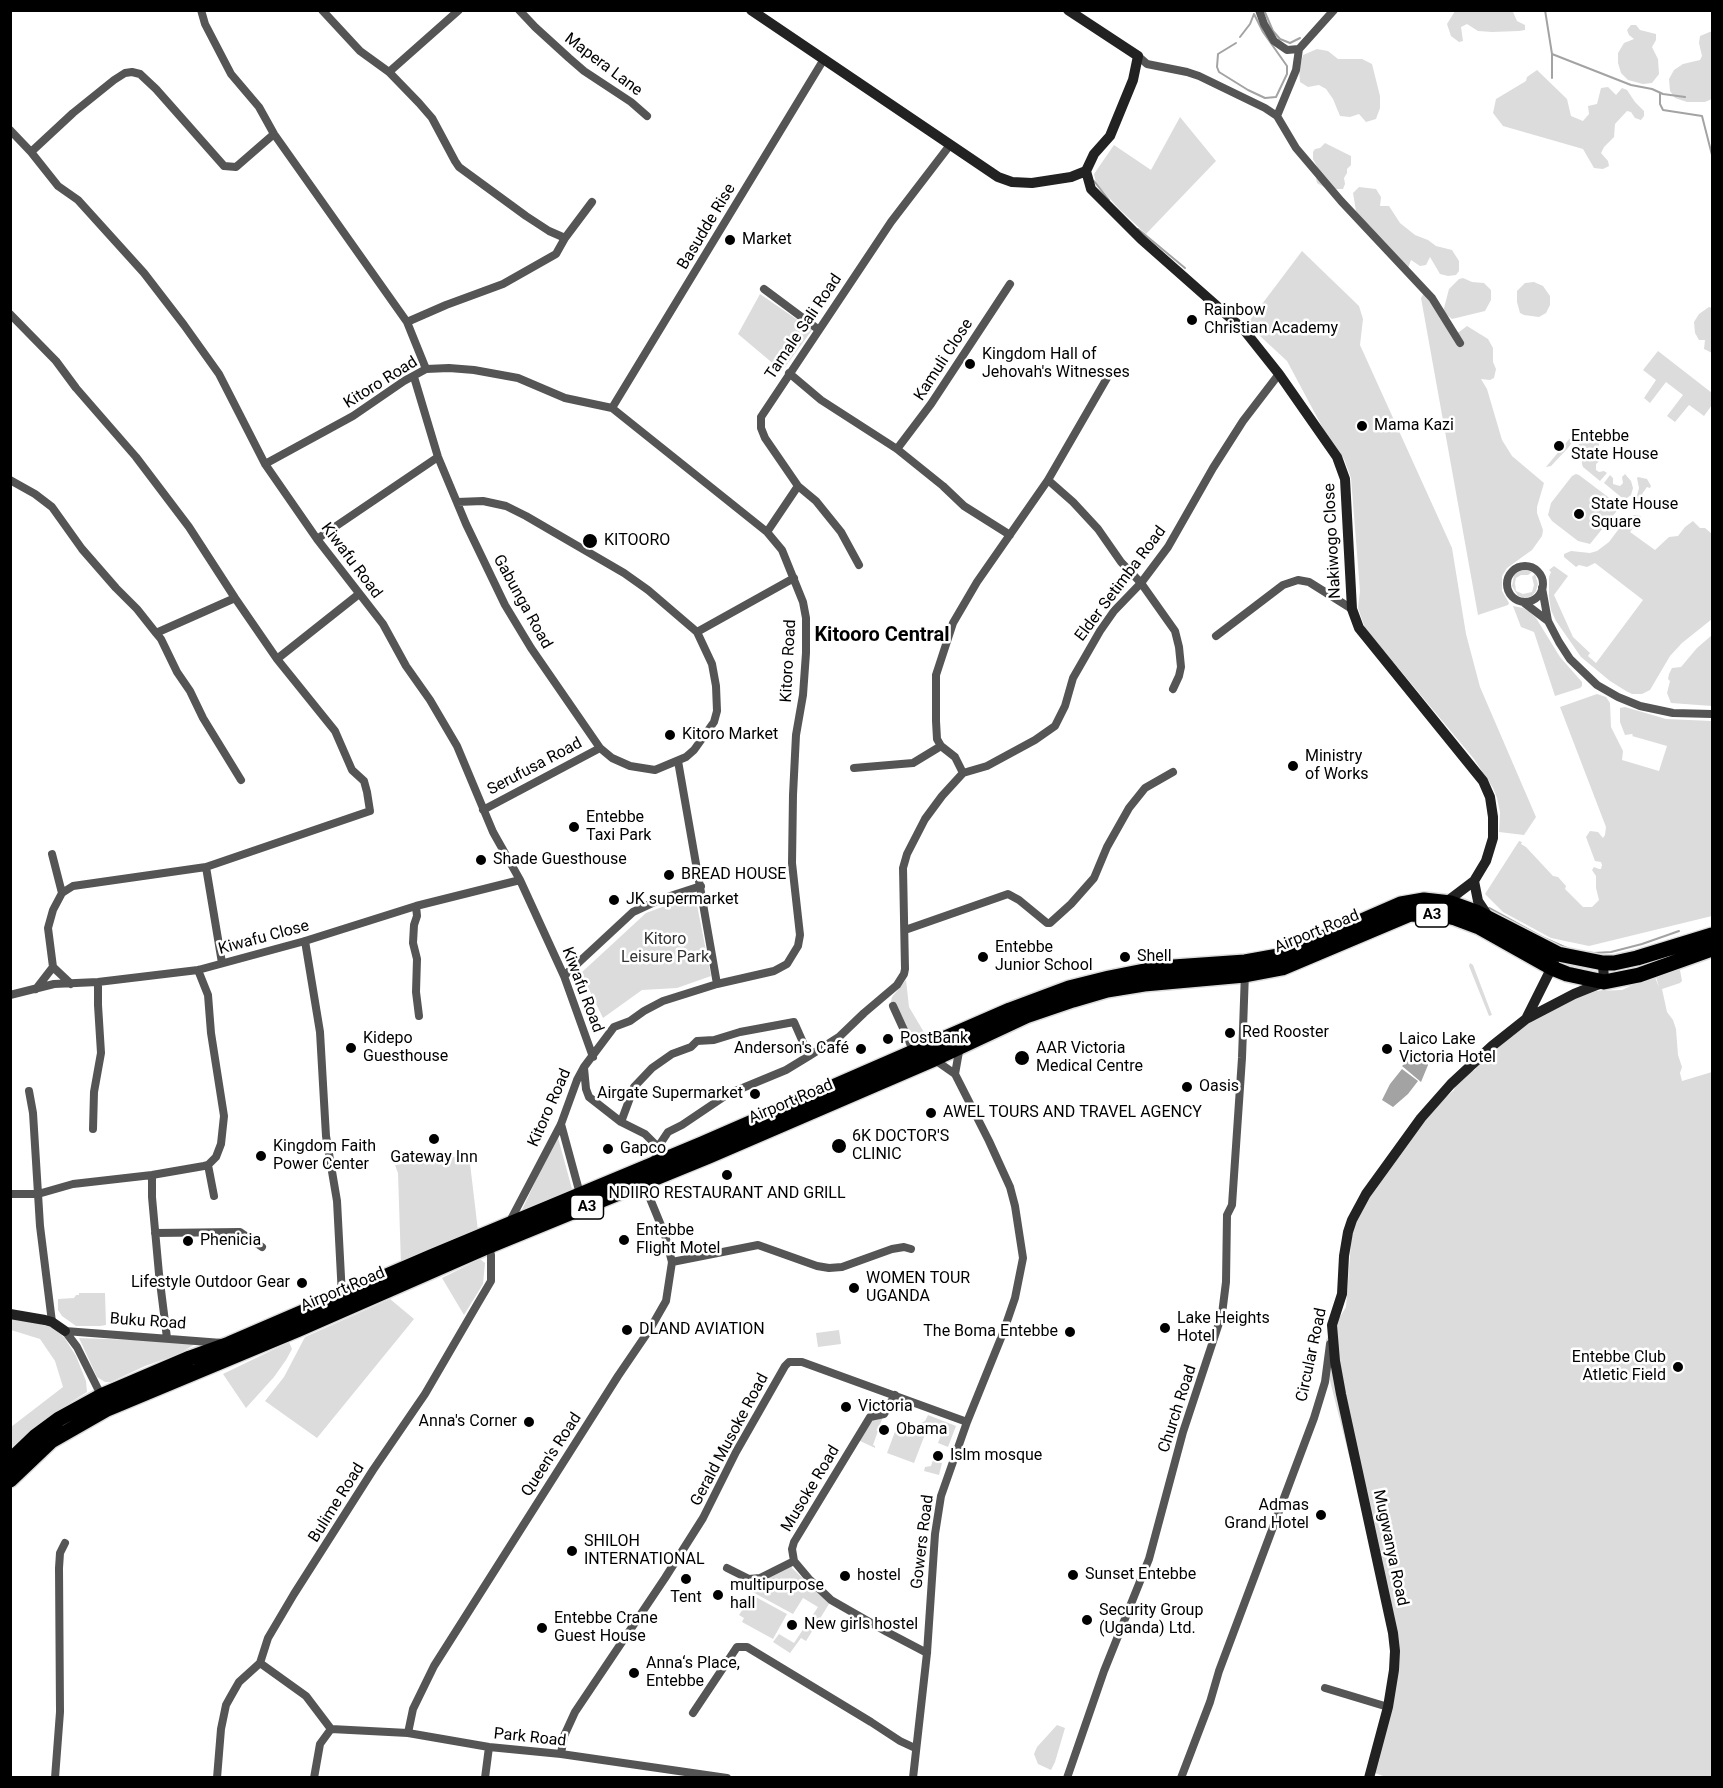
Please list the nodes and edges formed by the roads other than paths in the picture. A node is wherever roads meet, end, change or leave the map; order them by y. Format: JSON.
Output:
{"nodes":[{"id":1,"x":201,"y":10,"type":"edge"},
{"id":2,"x":322,"y":10,"type":"edge"},
{"id":3,"x":459,"y":10,"type":"edge"},
{"id":4,"x":519,"y":10,"type":"edge"},
{"id":5,"x":751,"y":10,"type":"edge"},
{"id":6,"x":1068,"y":10,"type":"edge"},
{"id":7,"x":1259,"y":10,"type":"edge"},
{"id":8,"x":1334,"y":10,"type":"edge"},
{"id":9,"x":1299,"y":49,"type":"junction"},
{"id":10,"x":1138,"y":56,"type":"junction"},
{"id":11,"x":824,"y":59,"type":"junction"},
{"id":12,"x":389,"y":72,"type":"junction"},
{"id":13,"x":646,"y":116,"type":"dead end"},
{"id":14,"x":1278,"y":116,"type":"junction"},
{"id":15,"x":10,"y":130,"type":"edge"},
{"id":16,"x":274,"y":134,"type":"junction"},
{"id":17,"x":950,"y":144,"type":"junction"},
{"id":18,"x":31,"y":152,"type":"junction"},
{"id":19,"x":1086,"y":171,"type":"junction"},
{"id":20,"x":592,"y":202,"type":"dead end"},
{"id":21,"x":565,"y":238,"type":"junction"},
{"id":22,"x":1010,"y":284,"type":"dead end"},
{"id":23,"x":764,"y":289,"type":"dead end"},
{"id":24,"x":10,"y":314,"type":"edge"},
{"id":25,"x":407,"y":322,"type":"junction"},
{"id":26,"x":819,"y":330,"type":"junction"},
{"id":27,"x":1460,"y":344,"type":"dead end"},
{"id":28,"x":426,"y":369,"type":"junction"},
{"id":29,"x":789,"y":373,"type":"junction"},
{"id":30,"x":1279,"y":374,"type":"junction"},
{"id":31,"x":414,"y":377,"type":"junction"},
{"id":32,"x":1107,"y":378,"type":"dead end"},
{"id":33,"x":612,"y":408,"type":"junction"},
{"id":34,"x":897,"y":449,"type":"junction"},
{"id":35,"x":438,"y":457,"type":"junction"},
{"id":36,"x":265,"y":464,"type":"junction"},
{"id":37,"x":10,"y":480,"type":"edge"},
{"id":38,"x":1048,"y":480,"type":"junction"},
{"id":39,"x":798,"y":486,"type":"junction"},
{"id":40,"x":457,"y":502,"type":"junction"},
{"id":41,"x":767,"y":532,"type":"junction"},
{"id":42,"x":1010,"y":535,"type":"junction"},
{"id":43,"x":317,"y":539,"type":"junction"},
{"id":44,"x":860,"y":565,"type":"dead end"},
{"id":45,"x":794,"y":578,"type":"junction"},
{"id":46,"x":1141,"y":583,"type":"junction"},
{"id":47,"x":1542,"y":588,"type":"junction"},
{"id":48,"x":359,"y":594,"type":"junction"},
{"id":49,"x":235,"y":598,"type":"junction"},
{"id":50,"x":1521,"y":601,"type":"junction"},
{"id":51,"x":1352,"y":609,"type":"junction"},
{"id":52,"x":1548,"y":621,"type":"junction"},
{"id":53,"x":696,"y":632,"type":"junction"},
{"id":54,"x":156,"y":633,"type":"junction"},
{"id":55,"x":1216,"y":636,"type":"dead end"},
{"id":56,"x":278,"y":659,"type":"junction"},
{"id":57,"x":1173,"y":689,"type":"dead end"},
{"id":58,"x":1713,"y":714,"type":"edge"},
{"id":59,"x":941,"y":746,"type":"junction"},
{"id":60,"x":600,"y":748,"type":"junction"},
{"id":61,"x":678,"y":761,"type":"junction"},
{"id":62,"x":854,"y":768,"type":"dead end"},
{"id":63,"x":1173,"y":772,"type":"dead end"},
{"id":64,"x":963,"y":773,"type":"junction"},
{"id":65,"x":241,"y":780,"type":"dead end"},
{"id":66,"x":483,"y":810,"type":"junction"},
{"id":67,"x":52,"y":855,"type":"dead end"},
{"id":68,"x":206,"y":867,"type":"junction"},
{"id":69,"x":520,"y":880,"type":"junction"},
{"id":70,"x":1474,"y":881,"type":"junction"},
{"id":71,"x":701,"y":886,"type":"junction"},
{"id":72,"x":62,"y":893,"type":"junction"},
{"id":73,"x":1445,"y":903,"type":"junction"},
{"id":74,"x":416,"y":906,"type":"junction"},
{"id":75,"x":1409,"y":908,"type":"junction"},
{"id":76,"x":1491,"y":919,"type":"junction"},
{"id":77,"x":905,"y":930,"type":"junction"},
{"id":78,"x":1713,"y":935,"type":"edge"},
{"id":79,"x":304,"y":941,"type":"junction"},
{"id":80,"x":1713,"y":949,"type":"edge"},
{"id":81,"x":1555,"y":961,"type":"junction"},
{"id":82,"x":222,"y":963,"type":"junction"},
{"id":83,"x":1608,"y":963,"type":"junction"},
{"id":84,"x":53,"y":967,"type":"junction"},
{"id":85,"x":1245,"y":969,"type":"junction"},
{"id":86,"x":198,"y":970,"type":"junction"},
{"id":87,"x":564,"y":976,"type":"junction"},
{"id":88,"x":98,"y":982,"type":"junction"},
{"id":89,"x":1609,"y":982,"type":"junction"},
{"id":90,"x":71,"y":984,"type":"junction"},
{"id":91,"x":717,"y":984,"type":"junction"},
{"id":92,"x":36,"y":989,"type":"junction"},
{"id":93,"x":10,"y":995,"type":"edge"},
{"id":94,"x":893,"y":1006,"type":"dead end"},
{"id":95,"x":419,"y":1016,"type":"dead end"},
{"id":96,"x":1526,"y":1019,"type":"junction"},
{"id":97,"x":958,"y":1040,"type":"junction"},
{"id":98,"x":914,"y":1053,"type":"junction"},
{"id":99,"x":809,"y":1056,"type":"junction"},
{"id":100,"x":593,"y":1057,"type":"junction"},
{"id":101,"x":934,"y":1059,"type":"junction"},
{"id":102,"x":584,"y":1067,"type":"junction"},
{"id":103,"x":955,"y":1074,"type":"junction"},
{"id":104,"x":29,"y":1091,"type":"dead end"},
{"id":105,"x":621,"y":1122,"type":"junction"},
{"id":106,"x":561,"y":1124,"type":"junction"},
{"id":107,"x":93,"y":1129,"type":"dead end"},
{"id":108,"x":658,"y":1147,"type":"junction"},
{"id":109,"x":650,"y":1164,"type":"junction"},
{"id":110,"x":208,"y":1165,"type":"junction"},
{"id":111,"x":152,"y":1175,"type":"junction"},
{"id":112,"x":645,"y":1184,"type":"junction"},
{"id":113,"x":10,"y":1194,"type":"edge"},
{"id":114,"x":38,"y":1194,"type":"junction"},
{"id":115,"x":580,"y":1194,"type":"junction"},
{"id":116,"x":214,"y":1196,"type":"dead end"},
{"id":117,"x":508,"y":1225,"type":"junction"},
{"id":118,"x":155,"y":1233,"type":"junction"},
{"id":119,"x":489,"y":1246,"type":"junction"},
{"id":120,"x":262,"y":1247,"type":"dead end"},
{"id":121,"x":911,"y":1249,"type":"dead end"},
{"id":122,"x":672,"y":1262,"type":"junction"},
{"id":123,"x":433,"y":1263,"type":"junction"},
{"id":124,"x":342,"y":1296,"type":"junction"},
{"id":125,"x":10,"y":1314,"type":"edge"},
{"id":126,"x":52,"y":1322,"type":"junction"},
{"id":127,"x":1332,"y":1325,"type":"junction"},
{"id":128,"x":65,"y":1331,"type":"junction"},
{"id":129,"x":167,"y":1338,"type":"junction"},
{"id":130,"x":229,"y":1344,"type":"junction"},
{"id":131,"x":249,"y":1350,"type":"junction"},
{"id":132,"x":895,"y":1395,"type":"junction"},
{"id":133,"x":104,"y":1402,"type":"junction"},
{"id":134,"x":967,"y":1422,"type":"junction"},
{"id":135,"x":10,"y":1461,"type":"edge"},
{"id":136,"x":10,"y":1480,"type":"edge"},
{"id":137,"x":65,"y":1543,"type":"dead end"},
{"id":138,"x":794,"y":1561,"type":"junction"},
{"id":139,"x":727,"y":1568,"type":"dead end"},
{"id":140,"x":927,"y":1653,"type":"junction"},
{"id":141,"x":260,"y":1663,"type":"junction"},
{"id":142,"x":1325,"y":1688,"type":"dead end"},
{"id":143,"x":1388,"y":1707,"type":"junction"},
{"id":144,"x":693,"y":1713,"type":"dead end"},
{"id":145,"x":331,"y":1729,"type":"junction"},
{"id":146,"x":408,"y":1733,"type":"junction"},
{"id":147,"x":489,"y":1747,"type":"junction"},
{"id":148,"x":915,"y":1748,"type":"junction"},
{"id":149,"x":561,"y":1754,"type":"junction"},
{"id":150,"x":679,"y":1774,"type":"edge"},
{"id":151,"x":55,"y":1778,"type":"edge"},
{"id":152,"x":217,"y":1778,"type":"edge"},
{"id":153,"x":314,"y":1778,"type":"edge"},
{"id":154,"x":485,"y":1778,"type":"edge"},
{"id":155,"x":727,"y":1778,"type":"edge"},
{"id":156,"x":913,"y":1778,"type":"edge"},
{"id":157,"x":1067,"y":1778,"type":"edge"},
{"id":158,"x":1181,"y":1778,"type":"edge"},
{"id":159,"x":1370,"y":1778,"type":"edge"}],
"edges":[{"from":1,"to":16,"type":"street"},
{"from":2,"to":12,"type":"street"},
{"from":3,"to":12,"type":"street"},
{"from":4,"to":13,"type":"street","name":"Mapera Lane"},
{"from":5,"to":11,"type":"street"},
{"from":6,"to":10,"type":"street"},
{"from":7,"to":9,"type":"street"},
{"from":8,"to":9,"type":"street"},
{"from":9,"to":14,"type":"street"},
{"from":10,"to":14,"type":"street"},
{"from":10,"to":19,"type":"street"},
{"from":11,"to":17,"type":"street"},
{"from":11,"to":33,"type":"street","name":"Basudde Rise"},
{"from":12,"to":21,"type":"street"},
{"from":14,"to":27,"type":"street"},
{"from":15,"to":18,"type":"street","name":"Kiwafu Road"},
{"from":16,"to":18,"type":"street"},
{"from":16,"to":25,"type":"street"},
{"from":17,"to":19,"type":"street"},
{"from":17,"to":26,"type":"street","name":"Tamale Sali Road"},
{"from":18,"to":36,"type":"street","name":"Kiwafu Road"},
{"from":19,"to":30,"type":"street","name":"Nakiwogo Close"},
{"from":20,"to":21,"type":"street"},
{"from":21,"to":25,"type":"street"},
{"from":22,"to":34,"type":"street","name":"Kamuli Close"},
{"from":23,"to":26,"type":"street"},
{"from":24,"to":49,"type":"street"},
{"from":25,"to":28,"type":"street"},
{"from":26,"to":29,"type":"street","name":"Tamale Sali Road"},
{"from":28,"to":31,"type":"street","name":"Kitoro Road"},
{"from":28,"to":33,"type":"street","name":"Kitoro Road"},
{"from":29,"to":34,"type":"street"},
{"from":29,"to":39,"type":"street","name":"Tamale Sali Road"},
{"from":30,"to":46,"type":"street","name":"Elder Setimba Road"},
{"from":30,"to":51,"type":"street","name":"Nakiwogo Close"},
{"from":31,"to":35,"type":"street","name":"Gabunga Road"},
{"from":31,"to":36,"type":"street","name":"Kitoro Road"},
{"from":32,"to":38,"type":"street"},
{"from":33,"to":41,"type":"street","name":"Kitoro Road"},
{"from":34,"to":42,"type":"street"},
{"from":35,"to":40,"type":"street","name":"Gabunga Road"},
{"from":35,"to":43,"type":"street"},
{"from":36,"to":43,"type":"street","name":"Kiwafu Road"},
{"from":37,"to":54,"type":"street"},
{"from":38,"to":42,"type":"street"},
{"from":38,"to":46,"type":"street"},
{"from":39,"to":41,"type":"street"},
{"from":39,"to":44,"type":"street","name":"Tamale Sali Road"},
{"from":40,"to":53,"type":"street"},
{"from":40,"to":60,"type":"street","name":"Gabunga Road"},
{"from":41,"to":45,"type":"street","name":"Kitoro Road"},
{"from":42,"to":59,"type":"street"},
{"from":43,"to":48,"type":"street","name":"Kiwafu Road"},
{"from":45,"to":53,"type":"street"},
{"from":45,"to":91,"type":"street","name":"Kitoro Road"},
{"from":46,"to":57,"type":"street"},
{"from":46,"to":64,"type":"street","name":"Elder Setimba Road"},
{"from":47,"to":50,"type":"street"},
{"from":47,"to":50,"type":"street"},
{"from":47,"to":52,"type":"street"},
{"from":48,"to":56,"type":"street"},
{"from":48,"to":66,"type":"street","name":"Kiwafu Road"},
{"from":49,"to":54,"type":"street"},
{"from":49,"to":56,"type":"street"},
{"from":50,"to":52,"type":"street"},
{"from":51,"to":55,"type":"street"},
{"from":51,"to":70,"type":"street","name":"Nakiwogo Close"},
{"from":52,"to":58,"type":"street"},
{"from":53,"to":61,"type":"street"},
{"from":54,"to":65,"type":"street"},
{"from":56,"to":68,"type":"street"},
{"from":59,"to":62,"type":"street"},
{"from":59,"to":64,"type":"street"},
{"from":60,"to":61,"type":"street","name":"Gabunga Road"},
{"from":60,"to":66,"type":"street","name":"Serufusa Road"},
{"from":61,"to":71,"type":"street"},
{"from":63,"to":77,"type":"street"},
{"from":64,"to":77,"type":"street","name":"Elder Setimba Road"},
{"from":66,"to":69,"type":"street","name":"Kiwafu Road"},
{"from":67,"to":72,"type":"street"},
{"from":68,"to":72,"type":"street"},
{"from":68,"to":82,"type":"street"},
{"from":69,"to":74,"type":"street","name":"Kiwafu Close"},
{"from":69,"to":87,"type":"street","name":"Kiwafu Road"},
{"from":70,"to":73,"type":"street"},
{"from":70,"to":76,"type":"street"},
{"from":71,"to":87,"type":"street"},
{"from":71,"to":91,"type":"street"},
{"from":72,"to":84,"type":"street"},
{"from":73,"to":75,"type":"highway","name":"Airport Road","number":"A3"},
{"from":73,"to":76,"type":"highway","name":"Airport Road","number":"A3"},
{"from":74,"to":79,"type":"street","name":"Kiwafu Close"},
{"from":74,"to":95,"type":"street"},
{"from":75,"to":81,"type":"highway","name":"Airport Road","number":"A3"},
{"from":75,"to":85,"type":"highway","name":"Airport Road","number":"A3"},
{"from":76,"to":81,"type":"highway","name":"Airport Road","number":"A3"},
{"from":77,"to":99,"type":"street","name":"Elder Setimba Road"},
{"from":78,"to":83,"type":"highway","number":"A3"},
{"from":79,"to":82,"type":"street","name":"Kiwafu Close"},
{"from":79,"to":124,"type":"street"},
{"from":80,"to":89,"type":"highway","number":"A3"},
{"from":81,"to":83,"type":"highway","name":"Airport Road","number":"A3"},
{"from":81,"to":89,"type":"highway","name":"Airport Road","number":"A3"},
{"from":81,"to":96,"type":"street","name":"Circular Road"},
{"from":82,"to":86,"type":"street","name":"Kiwafu Close"},
{"from":83,"to":89,"type":"street"},
{"from":84,"to":90,"type":"street"},
{"from":84,"to":92,"type":"street"},
{"from":85,"to":97,"type":"highway","name":"Airport Road","number":"A3"},
{"from":85,"to":157,"type":"street","name":"Church Road"},
{"from":86,"to":88,"type":"street","name":"Kiwafu Close"},
{"from":86,"to":110,"type":"street"},
{"from":87,"to":100,"type":"street","name":"Kiwafu Road"},
{"from":88,"to":90,"type":"street","name":"Kiwafu Close"},
{"from":88,"to":107,"type":"street"},
{"from":89,"to":96,"type":"street","name":"Circular Road"},
{"from":90,"to":92,"type":"street","name":"Kiwafu Close"},
{"from":91,"to":100,"type":"street","name":"Kitoro Road"},
{"from":92,"to":93,"type":"street","name":"Kiwafu Close"},
{"from":94,"to":98,"type":"street"},
{"from":96,"to":127,"type":"street","name":"Circular Road"},
{"from":97,"to":98,"type":"highway","name":"Airport Road","number":"A3"},
{"from":97,"to":101,"type":"highway","name":"Airport Road","number":"A3"},
{"from":97,"to":103,"type":"street"},
{"from":98,"to":109,"type":"highway","name":"Airport Road","number":"A3"},
{"from":99,"to":105,"type":"street"},
{"from":99,"to":108,"type":"street","name":"Elder Setimba Road"},
{"from":100,"to":102,"type":"street","name":"Kitoro Road"},
{"from":101,"to":103,"type":"street","name":"Gowers Road"},
{"from":101,"to":112,"type":"highway","name":"Airport Road","number":"A3"},
{"from":102,"to":105,"type":"street"},
{"from":102,"to":106,"type":"street","name":"Kitoro Road"},
{"from":103,"to":134,"type":"street","name":"Gowers Road"},
{"from":104,"to":114,"type":"street"},
{"from":105,"to":108,"type":"street"},
{"from":106,"to":115,"type":"street"},
{"from":106,"to":117,"type":"street","name":"Kitoro Road"},
{"from":108,"to":109,"type":"street","name":"Elder Setimba Road"},
{"from":109,"to":115,"type":"highway","name":"Airport Road","number":"A3"},
{"from":110,"to":111,"type":"street"},
{"from":110,"to":116,"type":"street"},
{"from":111,"to":114,"type":"street"},
{"from":111,"to":118,"type":"street"},
{"from":112,"to":119,"type":"highway","name":"Airport Road","number":"A3"},
{"from":112,"to":122,"type":"street","name":"Queen's Road"},
{"from":113,"to":114,"type":"street"},
{"from":114,"to":126,"type":"street"},
{"from":115,"to":117,"type":"highway","name":"Airport Road","number":"A3"},
{"from":117,"to":123,"type":"highway","name":"Airport Road","number":"A3"},
{"from":118,"to":120,"type":"street"},
{"from":118,"to":129,"type":"street"},
{"from":119,"to":123,"type":"highway","name":"Airport Road","number":"A3"},
{"from":119,"to":141,"type":"street","name":"Bulime Road"},
{"from":121,"to":122,"type":"street"},
{"from":122,"to":146,"type":"street","name":"Queen's Road"},
{"from":123,"to":124,"type":"highway","name":"Airport Road","number":"A3"},
{"from":123,"to":131,"type":"highway","name":"Airport Road","number":"A3"},
{"from":124,"to":130,"type":"highway","name":"Airport Road","number":"A3"},
{"from":125,"to":126,"type":"street"},
{"from":126,"to":128,"type":"street"},
{"from":127,"to":143,"type":"street","name":"Mugwanya Road"},
{"from":127,"to":158,"type":"street","name":"Circular Road"},
{"from":128,"to":129,"type":"street","name":"Buku Road"},
{"from":128,"to":133,"type":"street"},
{"from":129,"to":130,"type":"street","name":"Buku Road"},
{"from":130,"to":131,"type":"street","name":"Buku Road"},
{"from":130,"to":133,"type":"highway","name":"Airport Road","number":"A3"},
{"from":131,"to":133,"type":"highway","name":"Airport Road","number":"A3"},
{"from":132,"to":134,"type":"street","name":"Gerald Musoke Road"},
{"from":132,"to":138,"type":"street","name":"Musoke Road"},
{"from":132,"to":149,"type":"street","name":"Gerald Musoke Road"},
{"from":133,"to":135,"type":"highway","name":"Airport Road","number":"A3"},
{"from":133,"to":136,"type":"highway","name":"Airport Road","number":"A3"},
{"from":134,"to":140,"type":"street","name":"Gowers Road"},
{"from":137,"to":151,"type":"street"},
{"from":138,"to":139,"type":"street"},
{"from":138,"to":140,"type":"street"},
{"from":140,"to":148,"type":"street","name":"Gowers Road"},
{"from":141,"to":145,"type":"street"},
{"from":141,"to":152,"type":"street","name":"Bulime Road"},
{"from":142,"to":143,"type":"street"},
{"from":143,"to":159,"type":"street","name":"Mugwanya Road"},
{"from":144,"to":148,"type":"street"},
{"from":145,"to":146,"type":"street","name":"Park Road"},
{"from":145,"to":153,"type":"street"},
{"from":146,"to":147,"type":"street","name":"Park Road"},
{"from":147,"to":149,"type":"street","name":"Park Road"},
{"from":147,"to":154,"type":"street"},
{"from":148,"to":156,"type":"street","name":"Gowers Road"},
{"from":149,"to":150,"type":"street","name":"Park Road"},
{"from":150,"to":155,"type":"street","name":"Park Road"}]}
